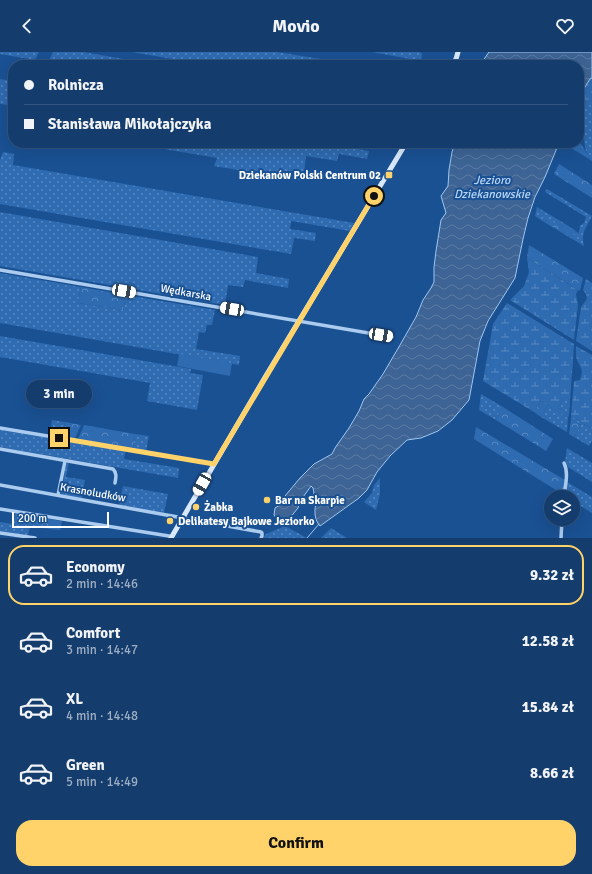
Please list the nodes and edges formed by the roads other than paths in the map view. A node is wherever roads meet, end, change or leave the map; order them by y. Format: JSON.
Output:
{"nodes":[{"id":1,"x":403,"y":148,"type":"edge"},
{"id":2,"x":0,"y":270,"type":"edge"},
{"id":3,"x":299,"y":321,"type":"junction"},
{"id":4,"x":392,"y":337,"type":"dead end"},
{"id":5,"x":0,"y":428,"type":"edge"},
{"id":6,"x":0,"y":449,"type":"edge"},
{"id":7,"x":65,"y":461,"type":"junction"},
{"id":8,"x":564,"y":463,"type":"dead end"},
{"id":9,"x":214,"y":464,"type":"junction"},
{"id":10,"x":115,"y":483,"type":"dead end"},
{"id":11,"x":0,"y":485,"type":"edge"},
{"id":12,"x":565,"y":490,"type":"edge"},
{"id":13,"x":58,"y":495,"type":"junction"},
{"id":14,"x":0,"y":510,"type":"edge"},
{"id":15,"x":183,"y":517,"type":"junction"},
{"id":16,"x":562,"y":526,"type":"edge"},
{"id":17,"x":0,"y":533,"type":"edge"},
{"id":18,"x":35,"y":538,"type":"edge"},
{"id":19,"x":171,"y":538,"type":"edge"},
{"id":20,"x":261,"y":538,"type":"edge"},
{"id":21,"x":561,"y":538,"type":"edge"}],
"edges":[{"from":1,"to":3,"type":"street"},
{"from":2,"to":3,"type":"street","name":"Wędkarska"},
{"from":3,"to":4,"type":"street","name":"Wędkarska"},
{"from":3,"to":9,"type":"street"},
{"from":5,"to":9,"type":"street"},
{"from":6,"to":7,"type":"street"},
{"from":7,"to":10,"type":"street"},
{"from":7,"to":13,"type":"street"},
{"from":8,"to":12,"type":"street"},
{"from":9,"to":15,"type":"street"},
{"from":11,"to":13,"type":"street","name":"Krasnoludków"},
{"from":13,"to":15,"type":"street","name":"Krasnoludków"},
{"from":14,"to":19,"type":"street"},
{"from":15,"to":19,"type":"street"},
{"from":15,"to":20,"type":"street","name":"Krasnoludków"},
{"from":16,"to":21,"type":"street"},
{"from":17,"to":18,"type":"street"}]}
